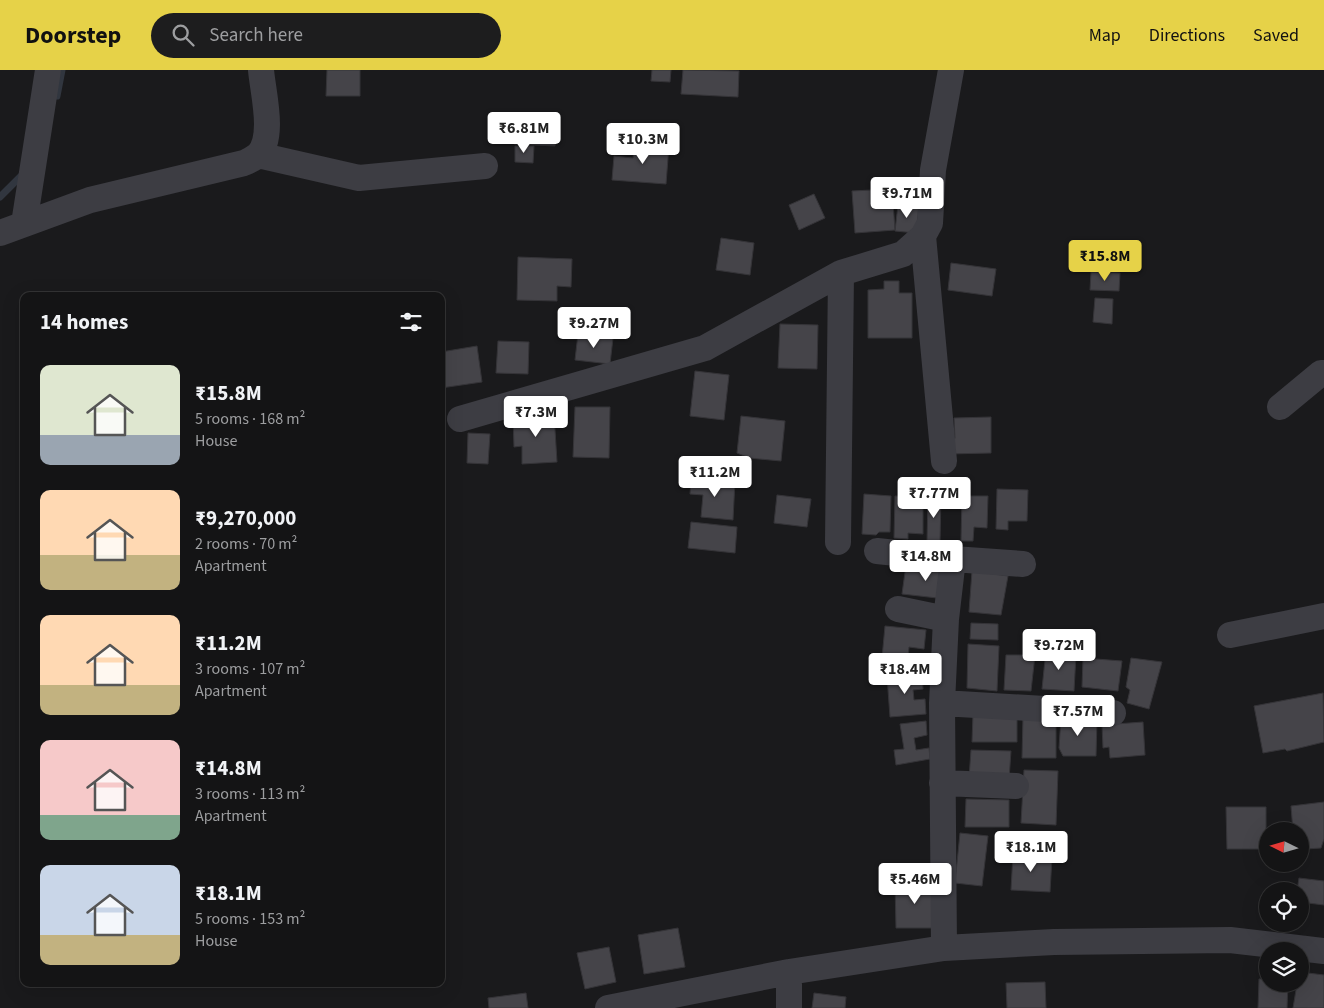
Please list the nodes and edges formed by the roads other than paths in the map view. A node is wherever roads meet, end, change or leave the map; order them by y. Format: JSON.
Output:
{"nodes":[{"id":1,"x":48,"y":70,"type":"edge"},
{"id":2,"x":261,"y":70,"type":"edge"},
{"id":3,"x":951,"y":70,"type":"edge"},
{"id":4,"x":258,"y":155,"type":"junction"},
{"id":5,"x":485,"y":166,"type":"dead end"},
{"id":6,"x":24,"y":224,"type":"junction"},
{"id":7,"x":0,"y":233,"type":"edge"},
{"id":8,"x":922,"y":236,"type":"junction"},
{"id":9,"x":841,"y":273,"type":"junction"},
{"id":10,"x":1324,"y":373,"type":"edge"},
{"id":11,"x":1280,"y":407,"type":"dead end"},
{"id":12,"x":460,"y":419,"type":"dead end"},
{"id":13,"x":944,"y":461,"type":"dead end"},
{"id":14,"x":838,"y":542,"type":"dead end"},
{"id":15,"x":877,"y":551,"type":"dead end"},
{"id":16,"x":953,"y":559,"type":"junction"},
{"id":17,"x":1023,"y":564,"type":"dead end"},
{"id":18,"x":898,"y":609,"type":"dead end"},
{"id":19,"x":1324,"y":616,"type":"edge"},
{"id":20,"x":946,"y":619,"type":"junction"},
{"id":21,"x":1230,"y":635,"type":"dead end"},
{"id":22,"x":942,"y":703,"type":"junction"},
{"id":23,"x":1113,"y":713,"type":"dead end"},
{"id":24,"x":942,"y":783,"type":"junction"},
{"id":25,"x":1016,"y":786,"type":"dead end"},
{"id":26,"x":944,"y":948,"type":"junction"},
{"id":27,"x":1324,"y":951,"type":"edge"},
{"id":28,"x":790,"y":972,"type":"junction"},
{"id":29,"x":608,"y":1008,"type":"edge"},
{"id":30,"x":789,"y":1008,"type":"edge"}],
"edges":[{"from":1,"to":6,"type":"street"},
{"from":2,"to":4,"type":"street"},
{"from":3,"to":8,"type":"street"},
{"from":4,"to":5,"type":"street"},
{"from":4,"to":6,"type":"street"},
{"from":6,"to":7,"type":"street"},
{"from":8,"to":9,"type":"street"},
{"from":8,"to":13,"type":"street"},
{"from":9,"to":12,"type":"street"},
{"from":9,"to":14,"type":"street"},
{"from":10,"to":11,"type":"street"},
{"from":15,"to":16,"type":"street"},
{"from":16,"to":17,"type":"street"},
{"from":16,"to":20,"type":"street"},
{"from":18,"to":20,"type":"street"},
{"from":19,"to":21,"type":"street"},
{"from":20,"to":22,"type":"street"},
{"from":22,"to":23,"type":"street"},
{"from":22,"to":24,"type":"street"},
{"from":24,"to":25,"type":"street"},
{"from":24,"to":26,"type":"street"},
{"from":26,"to":27,"type":"street"},
{"from":26,"to":28,"type":"street"},
{"from":28,"to":29,"type":"street"},
{"from":28,"to":30,"type":"street"}]}
